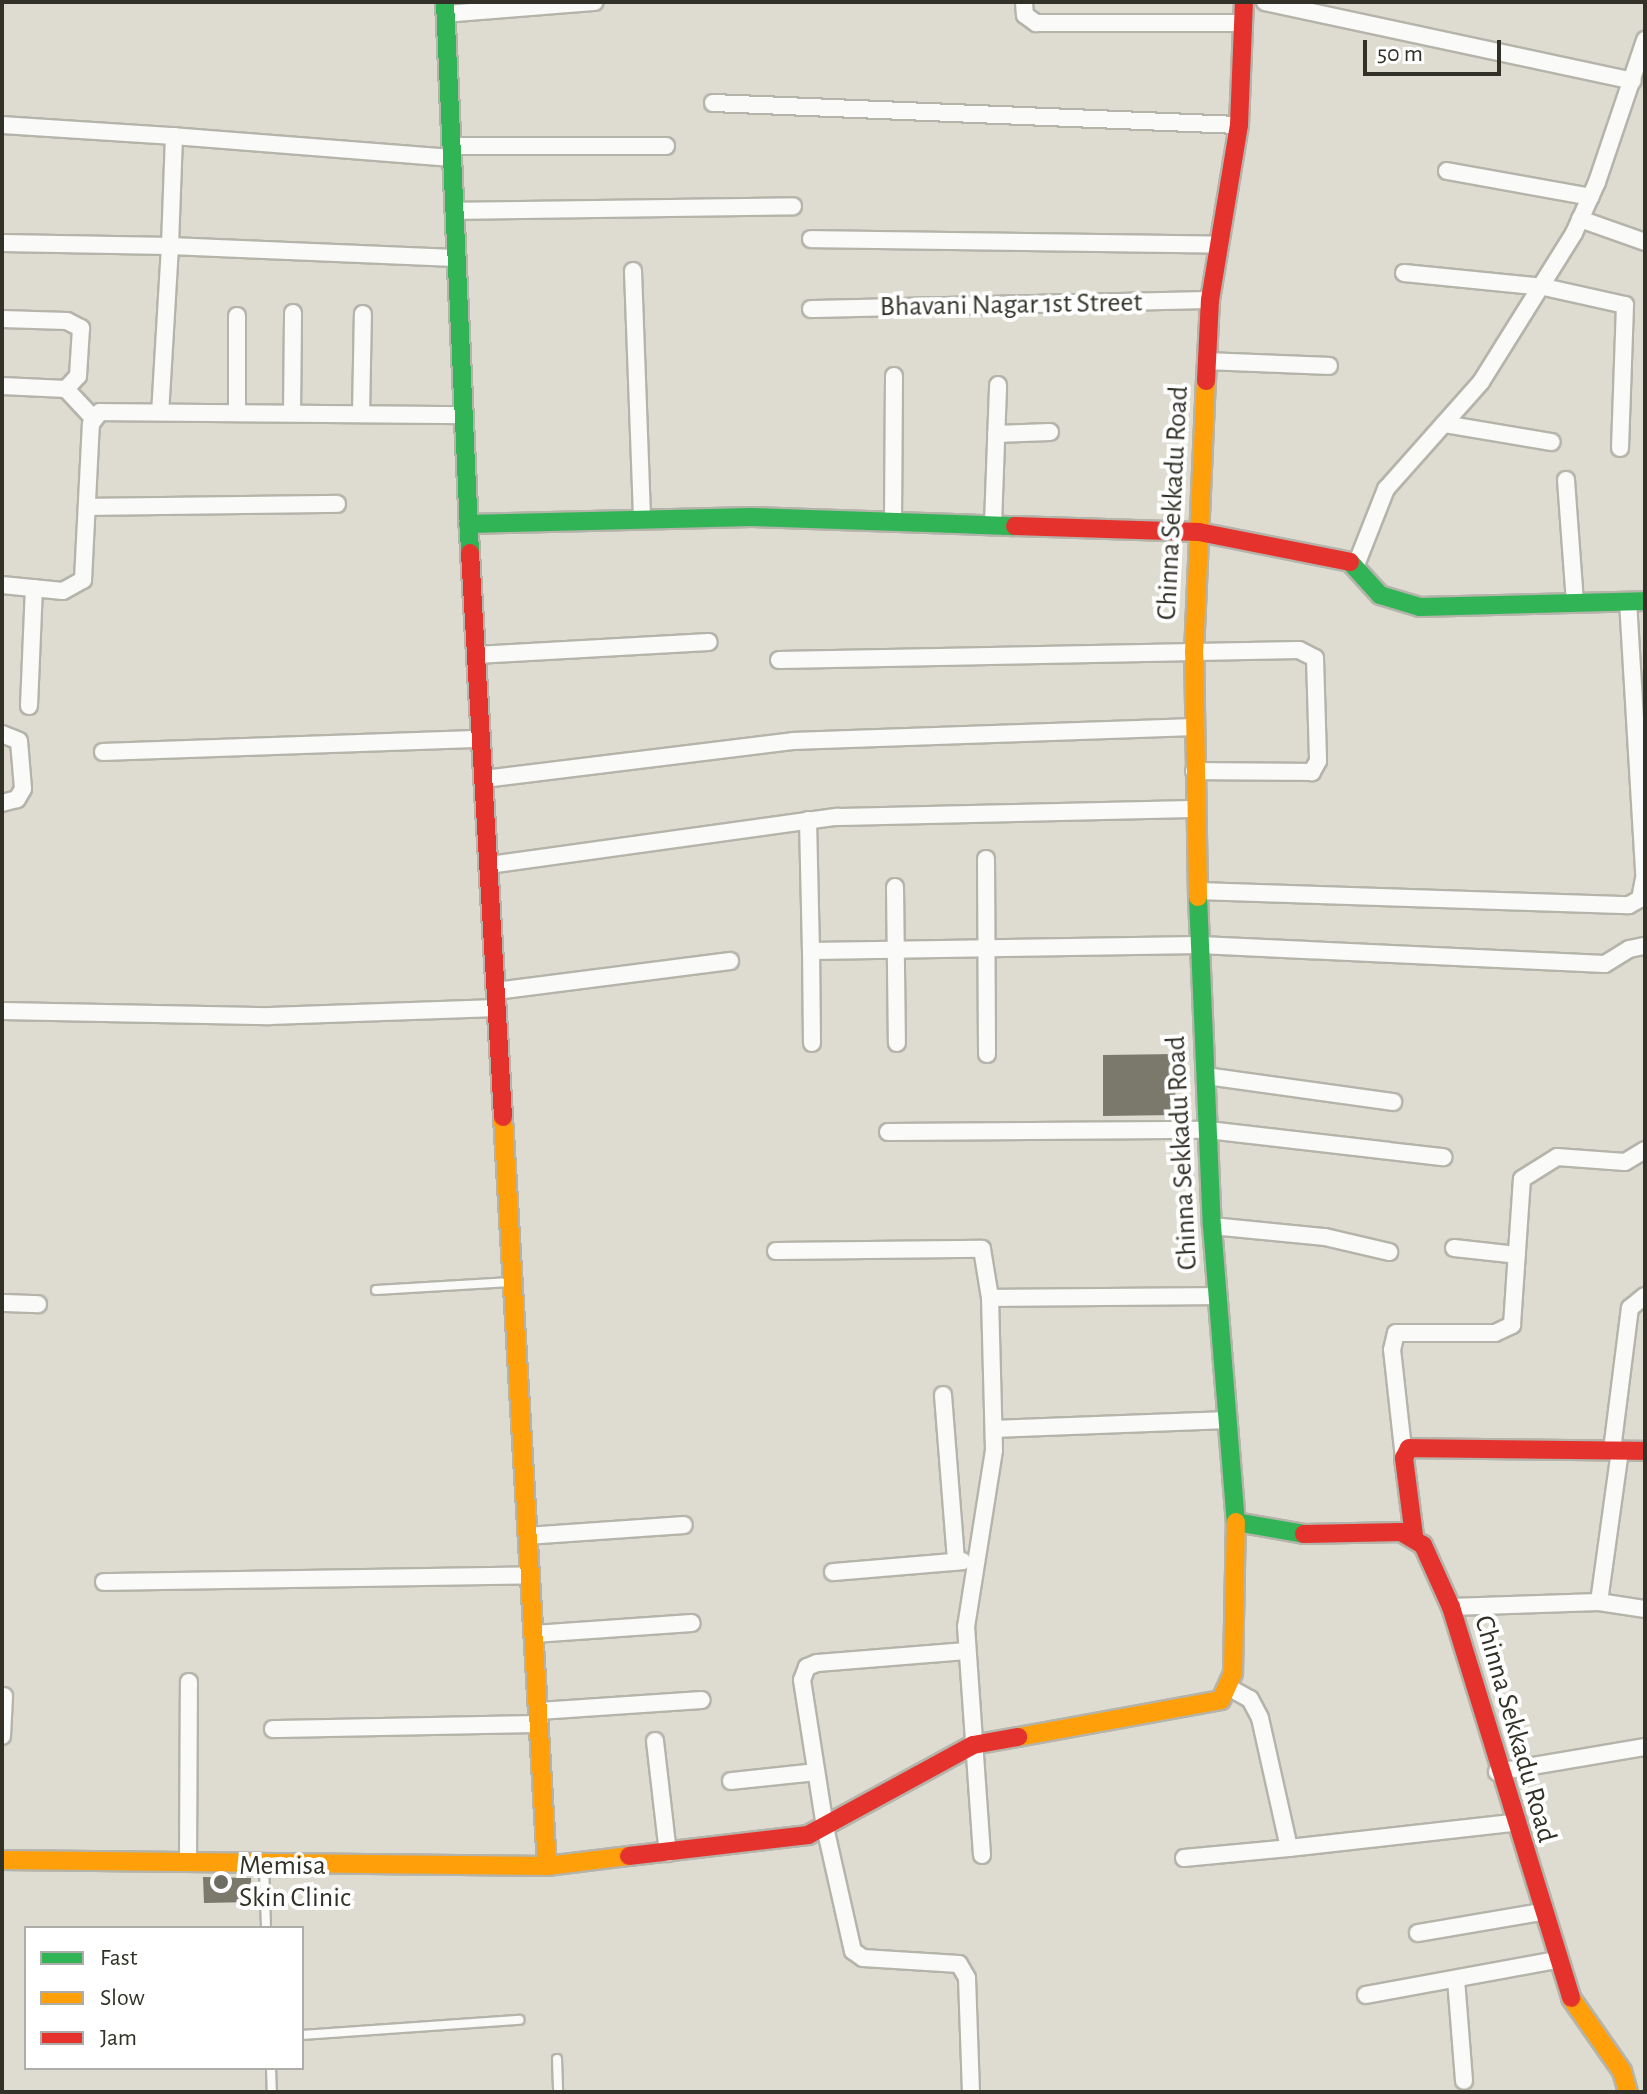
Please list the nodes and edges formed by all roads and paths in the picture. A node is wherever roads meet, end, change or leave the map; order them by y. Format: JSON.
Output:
{"nodes":[{"id":1,"x":583,"y":2,"type":"edge"},
{"id":2,"x":595,"y":2,"type":"edge"},
{"id":3,"x":1024,"y":2,"type":"edge"},
{"id":4,"x":1244,"y":2,"type":"edge"},
{"id":5,"x":1265,"y":2,"type":"edge"},
{"id":6,"x":1309,"y":7,"type":"edge"},
{"id":7,"x":445,"y":8,"type":"edge"},
{"id":8,"x":1243,"y":23,"type":"junction"},
{"id":9,"x":1645,"y":40,"type":"edge"},
{"id":10,"x":1633,"y":81,"type":"junction"},
{"id":11,"x":713,"y":103,"type":"dead end"},
{"id":12,"x":2,"y":125,"type":"edge"},
{"id":13,"x":1239,"y":125,"type":"junction"},
{"id":14,"x":174,"y":136,"type":"junction"},
{"id":15,"x":666,"y":146,"type":"dead end"},
{"id":16,"x":452,"y":152,"type":"junction"},
{"id":17,"x":1447,"y":171,"type":"dead end"},
{"id":18,"x":1591,"y":197,"type":"junction"},
{"id":19,"x":793,"y":206,"type":"dead end"},
{"id":20,"x":454,"y":211,"type":"junction"},
{"id":21,"x":1580,"y":219,"type":"junction"},
{"id":22,"x":811,"y":239,"type":"dead end"},
{"id":23,"x":1645,"y":242,"type":"edge"},
{"id":24,"x":2,"y":243,"type":"edge"},
{"id":25,"x":1220,"y":245,"type":"junction"},
{"id":26,"x":170,"y":246,"type":"junction"},
{"id":27,"x":455,"y":258,"type":"junction"},
{"id":28,"x":633,"y":271,"type":"dead end"},
{"id":29,"x":1404,"y":273,"type":"dead end"},
{"id":30,"x":1544,"y":287,"type":"junction"},
{"id":31,"x":1210,"y":300,"type":"junction"},
{"id":32,"x":811,"y":309,"type":"dead end"},
{"id":33,"x":293,"y":313,"type":"dead end"},
{"id":34,"x":363,"y":314,"type":"dead end"},
{"id":35,"x":237,"y":316,"type":"dead end"},
{"id":36,"x":2,"y":319,"type":"edge"},
{"id":37,"x":1207,"y":361,"type":"junction"},
{"id":38,"x":1329,"y":366,"type":"dead end"},
{"id":39,"x":894,"y":376,"type":"dead end"},
{"id":40,"x":998,"y":385,"type":"dead end"},
{"id":41,"x":2,"y":386,"type":"edge"},
{"id":42,"x":66,"y":389,"type":"junction"},
{"id":43,"x":160,"y":412,"type":"junction"},
{"id":44,"x":237,"y":413,"type":"junction"},
{"id":45,"x":292,"y":413,"type":"junction"},
{"id":46,"x":361,"y":414,"type":"junction"},
{"id":47,"x":463,"y":415,"type":"junction"},
{"id":48,"x":93,"y":418,"type":"junction"},
{"id":49,"x":1444,"y":424,"type":"junction"},
{"id":50,"x":1050,"y":432,"type":"dead end"},
{"id":51,"x":996,"y":434,"type":"junction"},
{"id":52,"x":1552,"y":442,"type":"dead end"},
{"id":53,"x":1620,"y":448,"type":"dead end"},
{"id":54,"x":1566,"y":480,"type":"dead end"},
{"id":55,"x":337,"y":504,"type":"dead end"},
{"id":56,"x":89,"y":507,"type":"junction"},
{"id":57,"x":642,"y":520,"type":"junction"},
{"id":58,"x":893,"y":521,"type":"junction"},
{"id":59,"x":468,"y":524,"type":"junction"},
{"id":60,"x":993,"y":524,"type":"junction"},
{"id":61,"x":1199,"y":532,"type":"junction"},
{"id":62,"x":1356,"y":565,"type":"junction"},
{"id":63,"x":2,"y":585,"type":"edge"},
{"id":64,"x":34,"y":588,"type":"junction"},
{"id":65,"x":1637,"y":601,"type":"edge"},
{"id":66,"x":1575,"y":603,"type":"junction"},
{"id":67,"x":709,"y":642,"type":"dead end"},
{"id":68,"x":1194,"y":653,"type":"junction"},
{"id":69,"x":476,"y":655,"type":"junction"},
{"id":70,"x":779,"y":660,"type":"dead end"},
{"id":71,"x":29,"y":706,"type":"dead end"},
{"id":72,"x":1194,"y":727,"type":"junction"},
{"id":73,"x":2,"y":734,"type":"edge"},
{"id":74,"x":481,"y":739,"type":"junction"},
{"id":75,"x":103,"y":752,"type":"dead end"},
{"id":76,"x":1194,"y":771,"type":"junction"},
{"id":77,"x":484,"y":779,"type":"junction"},
{"id":78,"x":2,"y":803,"type":"edge"},
{"id":79,"x":1194,"y":809,"type":"junction"},
{"id":80,"x":808,"y":820,"type":"junction"},
{"id":81,"x":986,"y":859,"type":"dead end"},
{"id":82,"x":489,"y":865,"type":"junction"},
{"id":83,"x":1644,"y":873,"type":"edge"},
{"id":84,"x":895,"y":887,"type":"dead end"},
{"id":85,"x":1198,"y":891,"type":"junction"},
{"id":86,"x":1200,"y":945,"type":"junction"},
{"id":87,"x":1645,"y":946,"type":"edge"},
{"id":88,"x":988,"y":948,"type":"junction"},
{"id":89,"x":896,"y":950,"type":"junction"},
{"id":90,"x":811,"y":951,"type":"junction"},
{"id":91,"x":730,"y":961,"type":"dead end"},
{"id":92,"x":496,"y":999,"type":"junction"},
{"id":93,"x":2,"y":1011,"type":"edge"},
{"id":94,"x":812,"y":1043,"type":"dead end"},
{"id":95,"x":897,"y":1043,"type":"dead end"},
{"id":96,"x":987,"y":1054,"type":"dead end"},
{"id":97,"x":1206,"y":1076,"type":"junction"},
{"id":98,"x":1393,"y":1102,"type":"dead end"},
{"id":99,"x":1208,"y":1130,"type":"junction"},
{"id":100,"x":888,"y":1132,"type":"dead end"},
{"id":101,"x":1645,"y":1150,"type":"edge"},
{"id":102,"x":1443,"y":1157,"type":"dead end"},
{"id":103,"x":1212,"y":1226,"type":"junction"},
{"id":104,"x":1454,"y":1248,"type":"dead end"},
{"id":105,"x":776,"y":1251,"type":"dead end"},
{"id":106,"x":1389,"y":1252,"type":"dead end"},
{"id":107,"x":1517,"y":1255,"type":"junction"},
{"id":108,"x":512,"y":1281,"type":"junction"},
{"id":109,"x":376,"y":1290,"type":"dead end"},
{"id":110,"x":1217,"y":1296,"type":"junction"},
{"id":111,"x":1645,"y":1296,"type":"edge"},
{"id":112,"x":990,"y":1298,"type":"junction"},
{"id":113,"x":2,"y":1303,"type":"edge"},
{"id":114,"x":38,"y":1304,"type":"dead end"},
{"id":115,"x":943,"y":1395,"type":"dead end"},
{"id":116,"x":1227,"y":1420,"type":"junction"},
{"id":117,"x":994,"y":1429,"type":"junction"},
{"id":118,"x":1616,"y":1450,"type":"junction"},
{"id":119,"x":1645,"y":1451,"type":"edge"},
{"id":120,"x":1404,"y":1458,"type":"junction"},
{"id":121,"x":1236,"y":1522,"type":"junction"},
{"id":122,"x":684,"y":1525,"type":"dead end"},
{"id":123,"x":527,"y":1536,"type":"junction"},
{"id":124,"x":1414,"y":1536,"type":"junction"},
{"id":125,"x":976,"y":1560,"type":"junction"},
{"id":126,"x":956,"y":1561,"type":"junction"},
{"id":127,"x":833,"y":1572,"type":"dead end"},
{"id":128,"x":530,"y":1575,"type":"junction"},
{"id":129,"x":104,"y":1582,"type":"dead end"},
{"id":130,"x":1599,"y":1602,"type":"junction"},
{"id":131,"x":1451,"y":1607,"type":"junction"},
{"id":132,"x":1645,"y":1609,"type":"edge"},
{"id":133,"x":692,"y":1623,"type":"dead end"},
{"id":134,"x":534,"y":1634,"type":"junction"},
{"id":135,"x":966,"y":1651,"type":"junction"},
{"id":136,"x":189,"y":1682,"type":"dead end"},
{"id":137,"x":1230,"y":1688,"type":"junction"},
{"id":138,"x":4,"y":1696,"type":"dead end"},
{"id":139,"x":702,"y":1700,"type":"dead end"},
{"id":140,"x":539,"y":1717,"type":"junction"},
{"id":141,"x":273,"y":1729,"type":"dead end"},
{"id":142,"x":2,"y":1736,"type":"edge"},
{"id":143,"x":655,"y":1741,"type":"dead end"},
{"id":144,"x":973,"y":1745,"type":"junction"},
{"id":145,"x":1645,"y":1747,"type":"edge"},
{"id":146,"x":816,"y":1772,"type":"junction"},
{"id":147,"x":1497,"y":1772,"type":"junction"},
{"id":148,"x":731,"y":1781,"type":"dead end"},
{"id":149,"x":1512,"y":1823,"type":"junction"},
{"id":150,"x":825,"y":1827,"type":"junction"},
{"id":151,"x":1289,"y":1848,"type":"junction"},
{"id":152,"x":668,"y":1853,"type":"junction"},
{"id":153,"x":982,"y":1855,"type":"dead end"},
{"id":154,"x":1184,"y":1858,"type":"dead end"},
{"id":155,"x":2,"y":1860,"type":"edge"},
{"id":156,"x":188,"y":1861,"type":"junction"},
{"id":157,"x":264,"y":1862,"type":"junction"},
{"id":158,"x":547,"y":1866,"type":"junction"},
{"id":159,"x":1541,"y":1912,"type":"junction"},
{"id":160,"x":266,"y":1926,"type":"edge"},
{"id":161,"x":1418,"y":1933,"type":"dead end"},
{"id":162,"x":1556,"y":1960,"type":"junction"},
{"id":163,"x":1456,"y":1979,"type":"junction"},
{"id":164,"x":1366,"y":1995,"type":"dead end"},
{"id":165,"x":519,"y":2020,"type":"dead end"},
{"id":166,"x":304,"y":2035,"type":"edge"},
{"id":167,"x":557,"y":2059,"type":"dead end"},
{"id":168,"x":271,"y":2070,"type":"edge"},
{"id":169,"x":1464,"y":2081,"type":"dead end"},
{"id":170,"x":272,"y":2092,"type":"edge"},
{"id":171,"x":558,"y":2092,"type":"edge"},
{"id":172,"x":971,"y":2092,"type":"edge"},
{"id":173,"x":1628,"y":2092,"type":"edge"}],
"edges":[{"from":1,"to":2,"type":"street"},
{"from":1,"to":7,"type":"street"},
{"from":3,"to":8,"type":"street"},
{"from":4,"to":8,"type":"street","name":"Chinna Sekkadu Road"},
{"from":5,"to":6,"type":"street"},
{"from":6,"to":10,"type":"street"},
{"from":7,"to":16,"type":"street"},
{"from":8,"to":13,"type":"street","name":"Chinna Sekkadu Road"},
{"from":9,"to":10,"type":"street"},
{"from":10,"to":18,"type":"street"},
{"from":11,"to":13,"type":"street"},
{"from":12,"to":14,"type":"street"},
{"from":13,"to":25,"type":"street","name":"Chinna Sekkadu Road"},
{"from":14,"to":16,"type":"street"},
{"from":14,"to":26,"type":"street"},
{"from":15,"to":16,"type":"street"},
{"from":16,"to":20,"type":"street"},
{"from":17,"to":18,"type":"street"},
{"from":18,"to":21,"type":"street"},
{"from":19,"to":20,"type":"street"},
{"from":20,"to":27,"type":"street"},
{"from":21,"to":23,"type":"street"},
{"from":21,"to":30,"type":"street"},
{"from":22,"to":25,"type":"street"},
{"from":24,"to":26,"type":"street"},
{"from":25,"to":31,"type":"street","name":"Chinna Sekkadu Road"},
{"from":26,"to":27,"type":"street"},
{"from":26,"to":43,"type":"street"},
{"from":27,"to":47,"type":"street"},
{"from":28,"to":57,"type":"street"},
{"from":29,"to":30,"type":"street"},
{"from":30,"to":49,"type":"street"},
{"from":30,"to":53,"type":"street"},
{"from":31,"to":32,"type":"street","name":"Bhavani Nagar 1st Street"},
{"from":31,"to":37,"type":"street","name":"Chinna Sekkadu Road"},
{"from":33,"to":45,"type":"street"},
{"from":34,"to":46,"type":"street"},
{"from":35,"to":44,"type":"street"},
{"from":36,"to":42,"type":"street"},
{"from":37,"to":38,"type":"street"},
{"from":37,"to":61,"type":"street","name":"Chinna Sekkadu Road"},
{"from":39,"to":58,"type":"street"},
{"from":40,"to":51,"type":"street"},
{"from":41,"to":42,"type":"street"},
{"from":42,"to":48,"type":"street"},
{"from":43,"to":44,"type":"street"},
{"from":43,"to":48,"type":"street"},
{"from":44,"to":45,"type":"street"},
{"from":45,"to":46,"type":"street"},
{"from":46,"to":47,"type":"street"},
{"from":47,"to":59,"type":"street"},
{"from":48,"to":56,"type":"street"},
{"from":49,"to":52,"type":"street"},
{"from":49,"to":62,"type":"street"},
{"from":50,"to":51,"type":"street"},
{"from":51,"to":60,"type":"street"},
{"from":54,"to":66,"type":"street"},
{"from":55,"to":56,"type":"street"},
{"from":56,"to":64,"type":"street"},
{"from":57,"to":58,"type":"street"},
{"from":57,"to":59,"type":"street"},
{"from":58,"to":60,"type":"street"},
{"from":59,"to":69,"type":"street"},
{"from":60,"to":61,"type":"street"},
{"from":61,"to":62,"type":"street"},
{"from":61,"to":68,"type":"street","name":"Chinna Sekkadu Road"},
{"from":62,"to":66,"type":"street"},
{"from":63,"to":64,"type":"street"},
{"from":64,"to":71,"type":"street"},
{"from":65,"to":66,"type":"street"},
{"from":65,"to":83,"type":"street"},
{"from":67,"to":69,"type":"street"},
{"from":68,"to":70,"type":"street"},
{"from":68,"to":72,"type":"street","name":"Chinna Sekkadu Road"},
{"from":68,"to":76,"type":"street"},
{"from":69,"to":74,"type":"street"},
{"from":72,"to":76,"type":"street","name":"Chinna Sekkadu Road"},
{"from":72,"to":77,"type":"street"},
{"from":73,"to":78,"type":"street"},
{"from":74,"to":75,"type":"street"},
{"from":74,"to":77,"type":"street"},
{"from":76,"to":79,"type":"street","name":"Chinna Sekkadu Road"},
{"from":77,"to":82,"type":"street"},
{"from":79,"to":80,"type":"street"},
{"from":79,"to":85,"type":"street","name":"Chinna Sekkadu Road"},
{"from":80,"to":82,"type":"street"},
{"from":80,"to":90,"type":"street"},
{"from":81,"to":88,"type":"street"},
{"from":82,"to":92,"type":"street"},
{"from":83,"to":85,"type":"street"},
{"from":84,"to":89,"type":"street"},
{"from":85,"to":86,"type":"street","name":"Chinna Sekkadu Road"},
{"from":86,"to":87,"type":"street"},
{"from":86,"to":88,"type":"street"},
{"from":86,"to":97,"type":"street","name":"Chinna Sekkadu Road"},
{"from":88,"to":89,"type":"street"},
{"from":88,"to":96,"type":"street"},
{"from":89,"to":90,"type":"street"},
{"from":89,"to":95,"type":"street"},
{"from":90,"to":94,"type":"street"},
{"from":91,"to":92,"type":"street"},
{"from":92,"to":93,"type":"street"},
{"from":92,"to":108,"type":"street"},
{"from":97,"to":98,"type":"street"},
{"from":97,"to":99,"type":"street","name":"Chinna Sekkadu Road"},
{"from":99,"to":100,"type":"street"},
{"from":99,"to":102,"type":"street"},
{"from":99,"to":103,"type":"street","name":"Chinna Sekkadu Road"},
{"from":101,"to":107,"type":"street"},
{"from":103,"to":106,"type":"street"},
{"from":103,"to":110,"type":"street","name":"Chinna Sekkadu Road"},
{"from":104,"to":107,"type":"street"},
{"from":105,"to":112,"type":"street"},
{"from":107,"to":120,"type":"street"},
{"from":108,"to":109,"type":"lane"},
{"from":108,"to":123,"type":"street"},
{"from":110,"to":112,"type":"street"},
{"from":110,"to":116,"type":"street","name":"Chinna Sekkadu Road"},
{"from":111,"to":118,"type":"street"},
{"from":112,"to":117,"type":"street"},
{"from":113,"to":114,"type":"street"},
{"from":115,"to":126,"type":"street"},
{"from":116,"to":117,"type":"street"},
{"from":116,"to":121,"type":"street","name":"Chinna Sekkadu Road"},
{"from":117,"to":125,"type":"street"},
{"from":118,"to":119,"type":"street"},
{"from":118,"to":120,"type":"street"},
{"from":118,"to":130,"type":"street"},
{"from":120,"to":124,"type":"street"},
{"from":121,"to":124,"type":"street"},
{"from":121,"to":137,"type":"street","name":"Chinna Sekkadu Road"},
{"from":122,"to":123,"type":"street"},
{"from":123,"to":128,"type":"street"},
{"from":124,"to":131,"type":"street","name":"Chinna Sekkadu Road"},
{"from":125,"to":126,"type":"street"},
{"from":125,"to":135,"type":"street"},
{"from":126,"to":127,"type":"street"},
{"from":128,"to":129,"type":"street"},
{"from":128,"to":134,"type":"street"},
{"from":130,"to":131,"type":"street"},
{"from":130,"to":132,"type":"street"},
{"from":131,"to":147,"type":"street","name":"Chinna Sekkadu Road"},
{"from":133,"to":134,"type":"street"},
{"from":134,"to":140,"type":"street"},
{"from":135,"to":144,"type":"street"},
{"from":135,"to":146,"type":"street"},
{"from":136,"to":156,"type":"street"},
{"from":137,"to":144,"type":"street"},
{"from":137,"to":151,"type":"street"},
{"from":138,"to":142,"type":"street"},
{"from":139,"to":140,"type":"street"},
{"from":140,"to":141,"type":"street"},
{"from":140,"to":158,"type":"street"},
{"from":143,"to":152,"type":"street"},
{"from":144,"to":150,"type":"street"},
{"from":144,"to":153,"type":"street"},
{"from":145,"to":147,"type":"street"},
{"from":146,"to":148,"type":"street"},
{"from":146,"to":150,"type":"street"},
{"from":147,"to":149,"type":"street","name":"Chinna Sekkadu Road"},
{"from":149,"to":151,"type":"street"},
{"from":149,"to":159,"type":"street","name":"Chinna Sekkadu Road"},
{"from":150,"to":152,"type":"street"},
{"from":150,"to":172,"type":"street"},
{"from":151,"to":154,"type":"street"},
{"from":152,"to":158,"type":"street"},
{"from":155,"to":156,"type":"street"},
{"from":156,"to":157,"type":"street"},
{"from":157,"to":158,"type":"street"},
{"from":157,"to":160,"type":"lane"},
{"from":159,"to":161,"type":"street"},
{"from":159,"to":162,"type":"street","name":"Chinna Sekkadu Road"},
{"from":162,"to":163,"type":"street"},
{"from":162,"to":173,"type":"street","name":"Chinna Sekkadu Road"},
{"from":163,"to":164,"type":"street"},
{"from":163,"to":169,"type":"street"},
{"from":165,"to":166,"type":"lane"},
{"from":167,"to":171,"type":"lane"},
{"from":168,"to":170,"type":"lane"}]}
